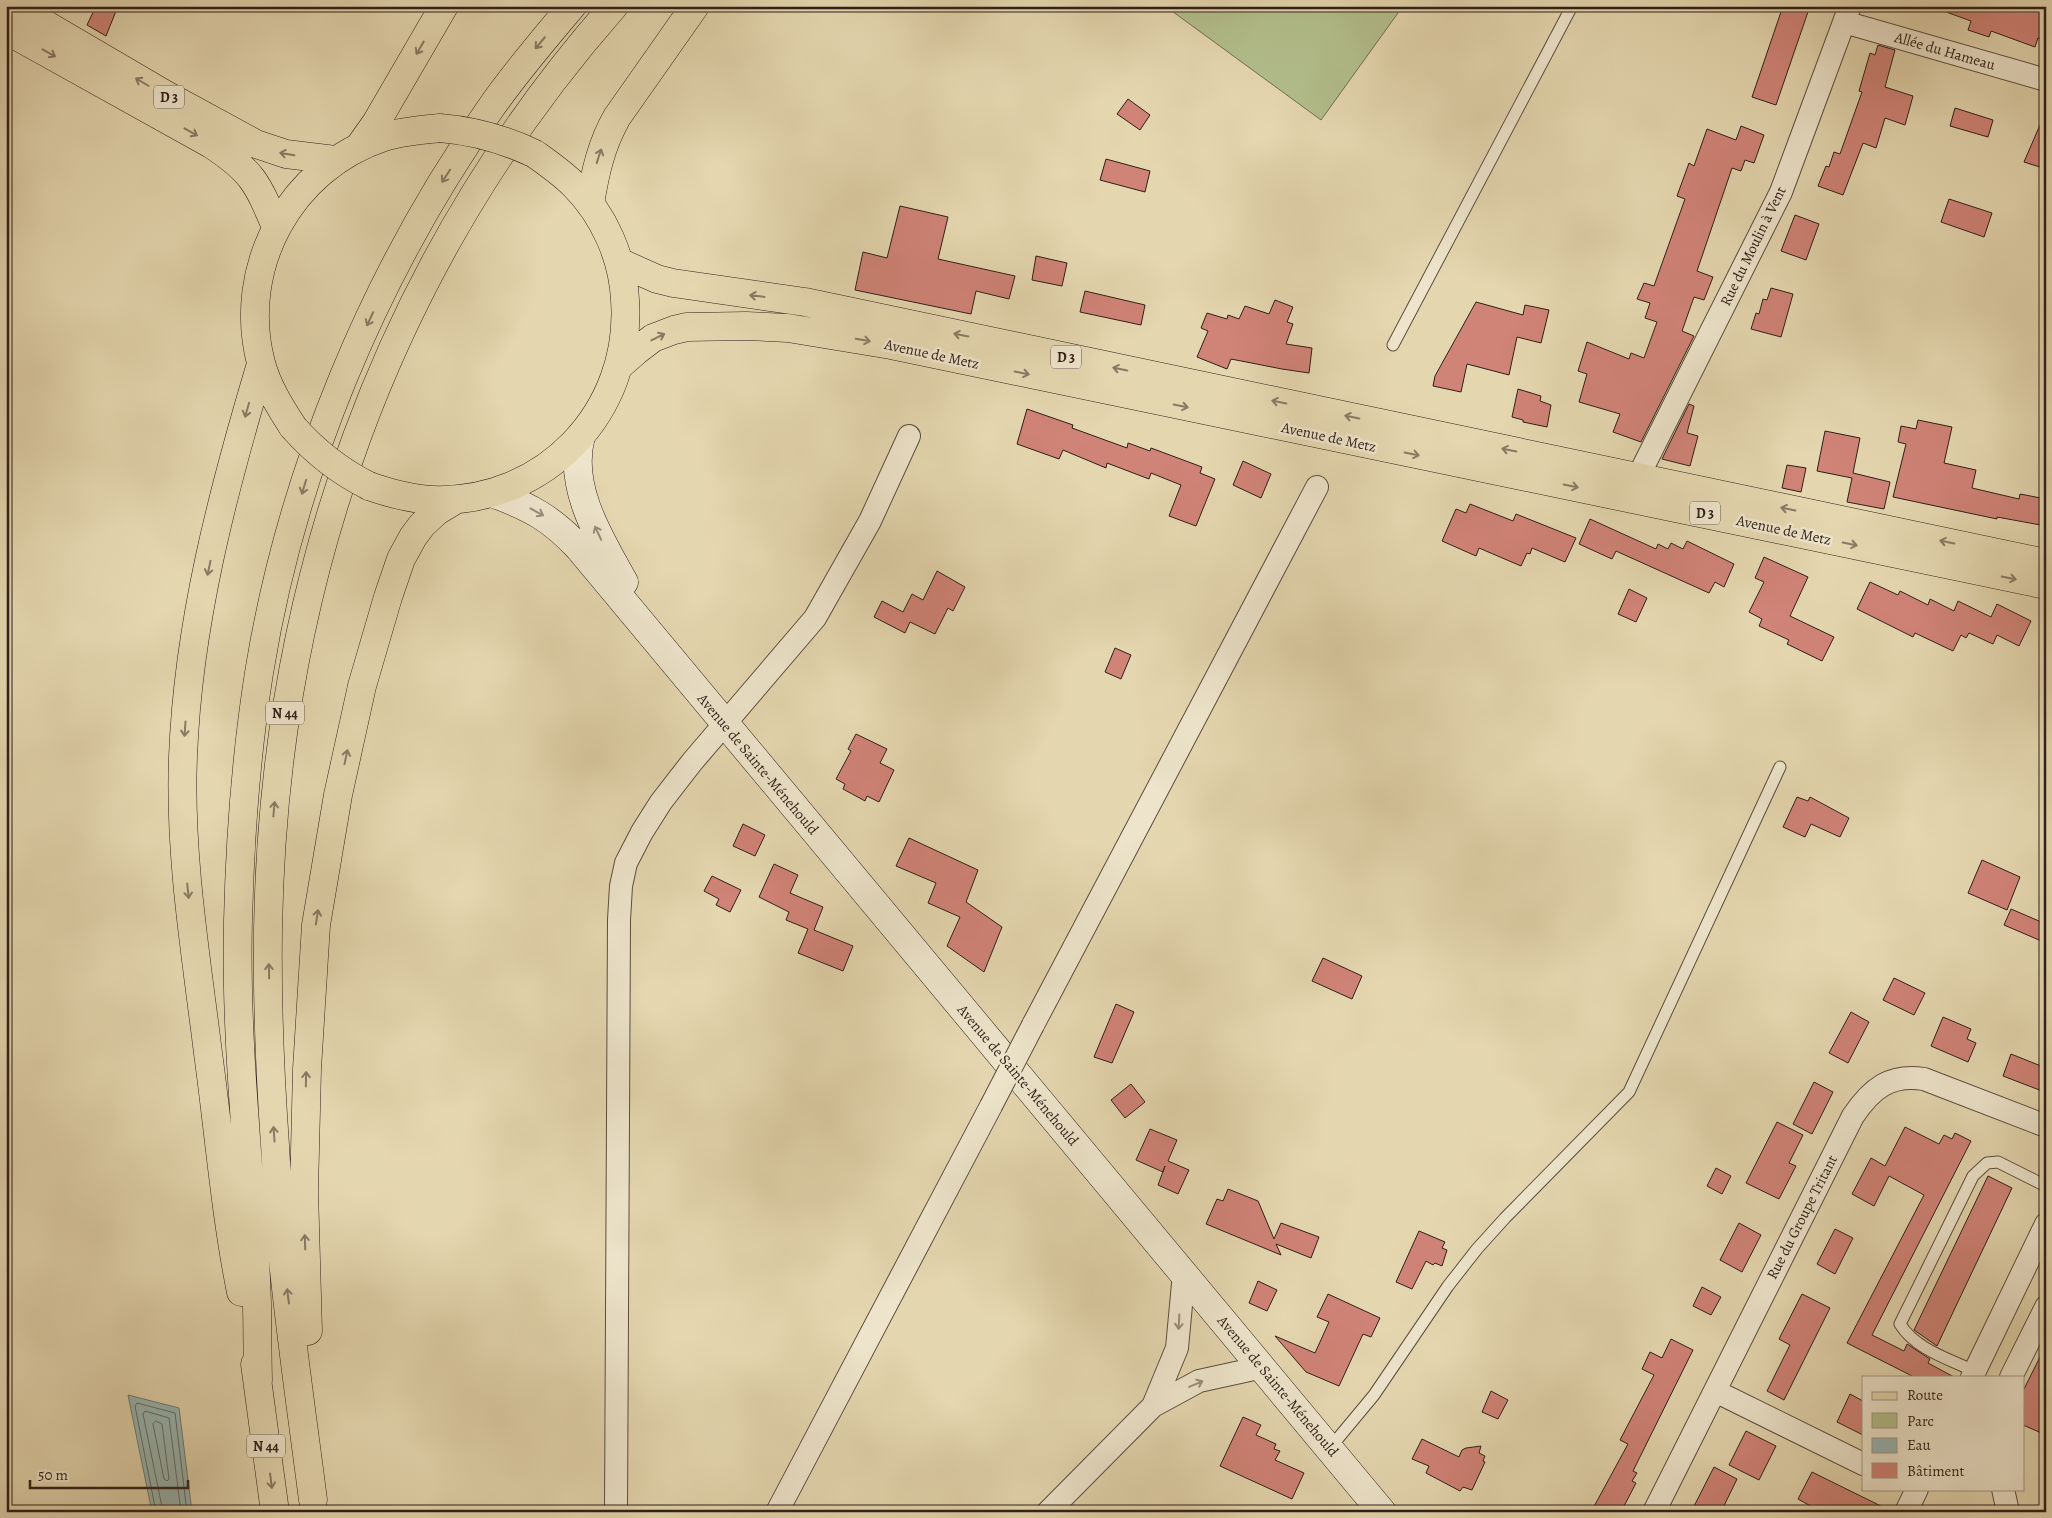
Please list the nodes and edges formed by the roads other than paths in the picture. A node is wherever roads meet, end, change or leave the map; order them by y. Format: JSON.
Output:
{"nodes":[{"id":1,"x":14,"y":6,"type":"edge"},
{"id":2,"x":444,"y":6,"type":"edge"},
{"id":3,"x":572,"y":6,"type":"edge"},
{"id":4,"x":614,"y":6,"type":"edge"},
{"id":5,"x":695,"y":6,"type":"edge"},
{"id":6,"x":1572,"y":6,"type":"edge"},
{"id":7,"x":1847,"y":14,"type":"edge"},
{"id":8,"x":6,"y":30,"type":"edge"},
{"id":9,"x":2046,"y":80,"type":"edge"},
{"id":10,"x":359,"y":147,"type":"junction"},
{"id":11,"x":335,"y":160,"type":"junction"},
{"id":12,"x":590,"y":204,"type":"junction"},
{"id":13,"x":276,"y":227,"type":"junction"},
{"id":14,"x":619,"y":262,"type":"junction"},
{"id":15,"x":1393,"y":345,"type":"dead end"},
{"id":16,"x":261,"y":364,"type":"junction"},
{"id":17,"x":619,"y":366,"type":"junction"},
{"id":18,"x":1319,"y":423,"type":"junction"},
{"id":19,"x":1371,"y":433,"type":"junction"},
{"id":20,"x":581,"y":436,"type":"junction"},
{"id":21,"x":909,"y":436,"type":"dead end"},
{"id":22,"x":1638,"y":478,"type":"junction"},
{"id":23,"x":1317,"y":488,"type":"dead end"},
{"id":24,"x":492,"y":493,"type":"junction"},
{"id":25,"x":457,"y":499,"type":"junction"},
{"id":26,"x":2046,"y":563,"type":"edge"},
{"id":27,"x":2046,"y":585,"type":"edge"},
{"id":28,"x":655,"y":637,"type":"junction"},
{"id":29,"x":724,"y":723,"type":"junction"},
{"id":30,"x":1780,"y":768,"type":"dead end"},
{"id":31,"x":2046,"y":1126,"type":"edge"},
{"id":32,"x":2046,"y":1186,"type":"edge"},
{"id":33,"x":2046,"y":1224,"type":"edge"},
{"id":34,"x":1184,"y":1273,"type":"junction"},
{"id":35,"x":2046,"y":1307,"type":"edge"},
{"id":36,"x":1263,"y":1368,"type":"junction"},
{"id":37,"x":1973,"y":1374,"type":"edge"},
{"id":38,"x":2012,"y":1376,"type":"edge"},
{"id":39,"x":258,"y":1380,"type":"junction"},
{"id":40,"x":1714,"y":1391,"type":"junction"},
{"id":41,"x":1153,"y":1406,"type":"junction"},
{"id":42,"x":1330,"y":1448,"type":"junction"},
{"id":43,"x":1862,"y":1464,"type":"edge"},
{"id":44,"x":1916,"y":1490,"type":"edge"},
{"id":45,"x":2003,"y":1490,"type":"edge"},
{"id":46,"x":313,"y":1506,"type":"edge"},
{"id":47,"x":275,"y":1512,"type":"edge"},
{"id":48,"x":616,"y":1512,"type":"edge"},
{"id":49,"x":776,"y":1512,"type":"edge"},
{"id":50,"x":1048,"y":1512,"type":"edge"},
{"id":51,"x":1382,"y":1512,"type":"edge"},
{"id":52,"x":1654,"y":1512,"type":"edge"},
{"id":53,"x":1906,"y":1512,"type":"edge"},
{"id":54,"x":2008,"y":1512,"type":"edge"}],
"edges":[{"from":11,"to":1,"type":"main road","number":"D 3","one_way":true},
{"from":2,"to":10,"type":"main road","one_way":true},
{"from":3,"to":39,"type":"main road","number":"N 44","one_way":true},
{"from":46,"to":4,"type":"main road","number":"N 44","one_way":true},
{"from":12,"to":5,"type":"main road","one_way":true},
{"from":6,"to":15,"type":"lane"},
{"from":7,"to":9,"type":"street","name":"Allée du Hameau"},
{"from":7,"to":22,"type":"street","name":"Rue du Moulin à Vent"},
{"from":8,"to":13,"type":"main road","number":"D 3","one_way":true},
{"from":10,"to":11,"type":"main road"},
{"from":10,"to":12,"type":"main road","bridge":true},
{"from":11,"to":13,"type":"main road"},
{"from":12,"to":14,"type":"main road"},
{"from":13,"to":16,"type":"main road"},
{"from":14,"to":17,"type":"main road"},
{"from":18,"to":14,"type":"main road","name":"Avenue de Metz","number":"D 3","one_way":true},
{"from":16,"to":25,"type":"main road","bridge":true},
{"from":16,"to":39,"type":"main road","one_way":true},
{"from":17,"to":18,"type":"main road","name":"Avenue de Metz","number":"D 3","one_way":true},
{"from":17,"to":20,"type":"main road"},
{"from":18,"to":19,"type":"main road","name":"Avenue de Metz","number":"D 3"},
{"from":22,"to":19,"type":"main road","name":"Avenue de Metz","number":"D 3","one_way":true},
{"from":19,"to":27,"type":"main road","name":"Avenue de Metz","number":"D 3","one_way":true},
{"from":20,"to":24,"type":"main road"},
{"from":28,"to":20,"type":"main road","name":"Avenue de Sainte-Ménehould","one_way":true},
{"from":21,"to":29,"type":"street"},
{"from":26,"to":22,"type":"main road","name":"Avenue de Metz","number":"D 3","one_way":true},
{"from":23,"to":49,"type":"street","bridge":true},
{"from":24,"to":25,"type":"main road"},
{"from":24,"to":28,"type":"main road","name":"Avenue de Sainte-Ménehould","one_way":true},
{"from":46,"to":25,"type":"main road","one_way":true},
{"from":28,"to":29,"type":"main road","name":"Avenue de Sainte-Ménehould"},
{"from":29,"to":34,"type":"main road","name":"Avenue de Sainte-Ménehould"},
{"from":29,"to":48,"type":"street"},
{"from":30,"to":42,"type":"lane"},
{"from":31,"to":40,"type":"street","name":"Rue du Groupe Tritant"},
{"from":32,"to":37,"type":"lane"},
{"from":33,"to":37,"type":"street"},
{"from":34,"to":36,"type":"main road","name":"Avenue de Sainte-Ménehould"},
{"from":34,"to":41,"type":"street","one_way":true},
{"from":35,"to":38,"type":"street"},
{"from":41,"to":36,"type":"street","one_way":true},
{"from":36,"to":42,"type":"main road","name":"Avenue de Sainte-Ménehould"},
{"from":39,"to":47,"type":"main road","number":"N 44","one_way":true},
{"from":40,"to":43,"type":"street"},
{"from":40,"to":52,"type":"street","name":"Rue du Groupe Tritant"},
{"from":41,"to":50,"type":"street"},
{"from":42,"to":51,"type":"main road","name":"Avenue de Sainte-Ménehould"},
{"from":44,"to":53,"type":"street"},
{"from":45,"to":54,"type":"street"}]}
